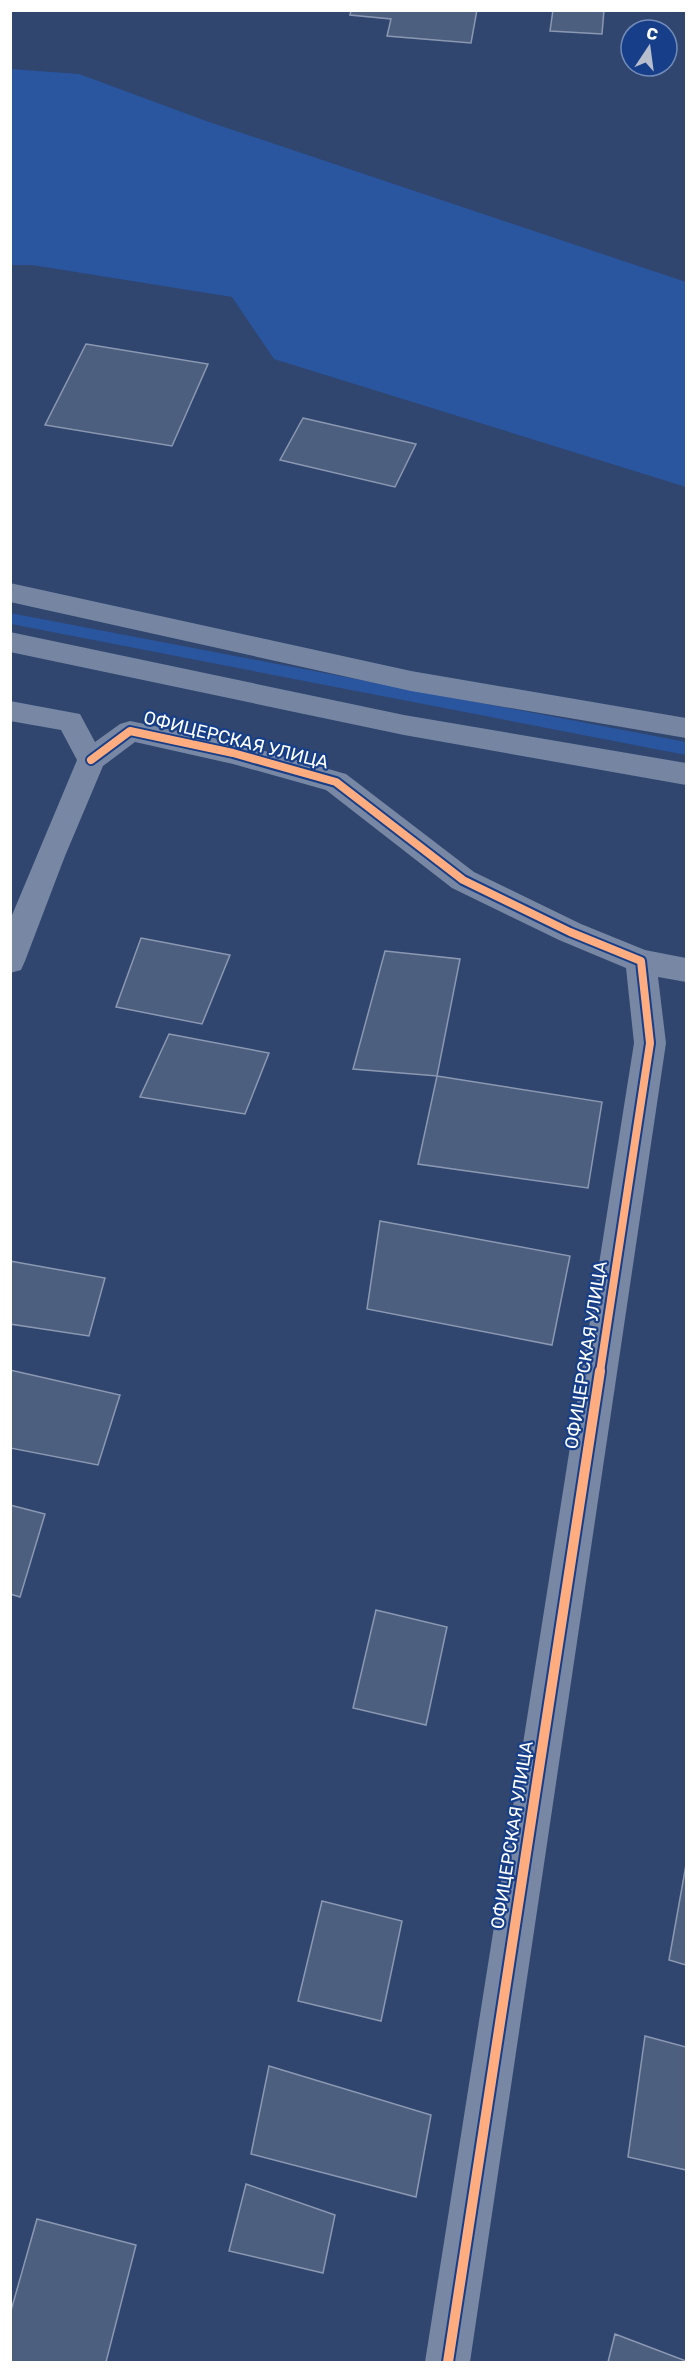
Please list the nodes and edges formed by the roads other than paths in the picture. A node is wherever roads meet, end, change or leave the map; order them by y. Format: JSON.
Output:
{"nodes":[{"id":1,"x":10,"y":592,"type":"edge"},
{"id":2,"x":10,"y":642,"type":"edge"},
{"id":3,"x":10,"y":711,"type":"edge"},
{"id":4,"x":687,"y":728,"type":"edge"},
{"id":5,"x":92,"y":760,"type":"junction"},
{"id":6,"x":687,"y":774,"type":"edge"},
{"id":7,"x":10,"y":961,"type":"edge"},
{"id":8,"x":641,"y":961,"type":"junction"},
{"id":9,"x":687,"y":970,"type":"edge"},
{"id":10,"x":448,"y":2362,"type":"edge"}],
"edges":[{"from":1,"to":4,"type":"main road"},
{"from":2,"to":6,"type":"main road"},
{"from":3,"to":5,"type":"street"},
{"from":5,"to":7,"type":"street"},
{"from":5,"to":8,"type":"street","name":"ОФИЦЕРСКАЯ УЛИЦА"},
{"from":8,"to":9,"type":"street"},
{"from":8,"to":10,"type":"street","name":"ОФИЦЕРСКАЯ УЛИЦА"}]}
